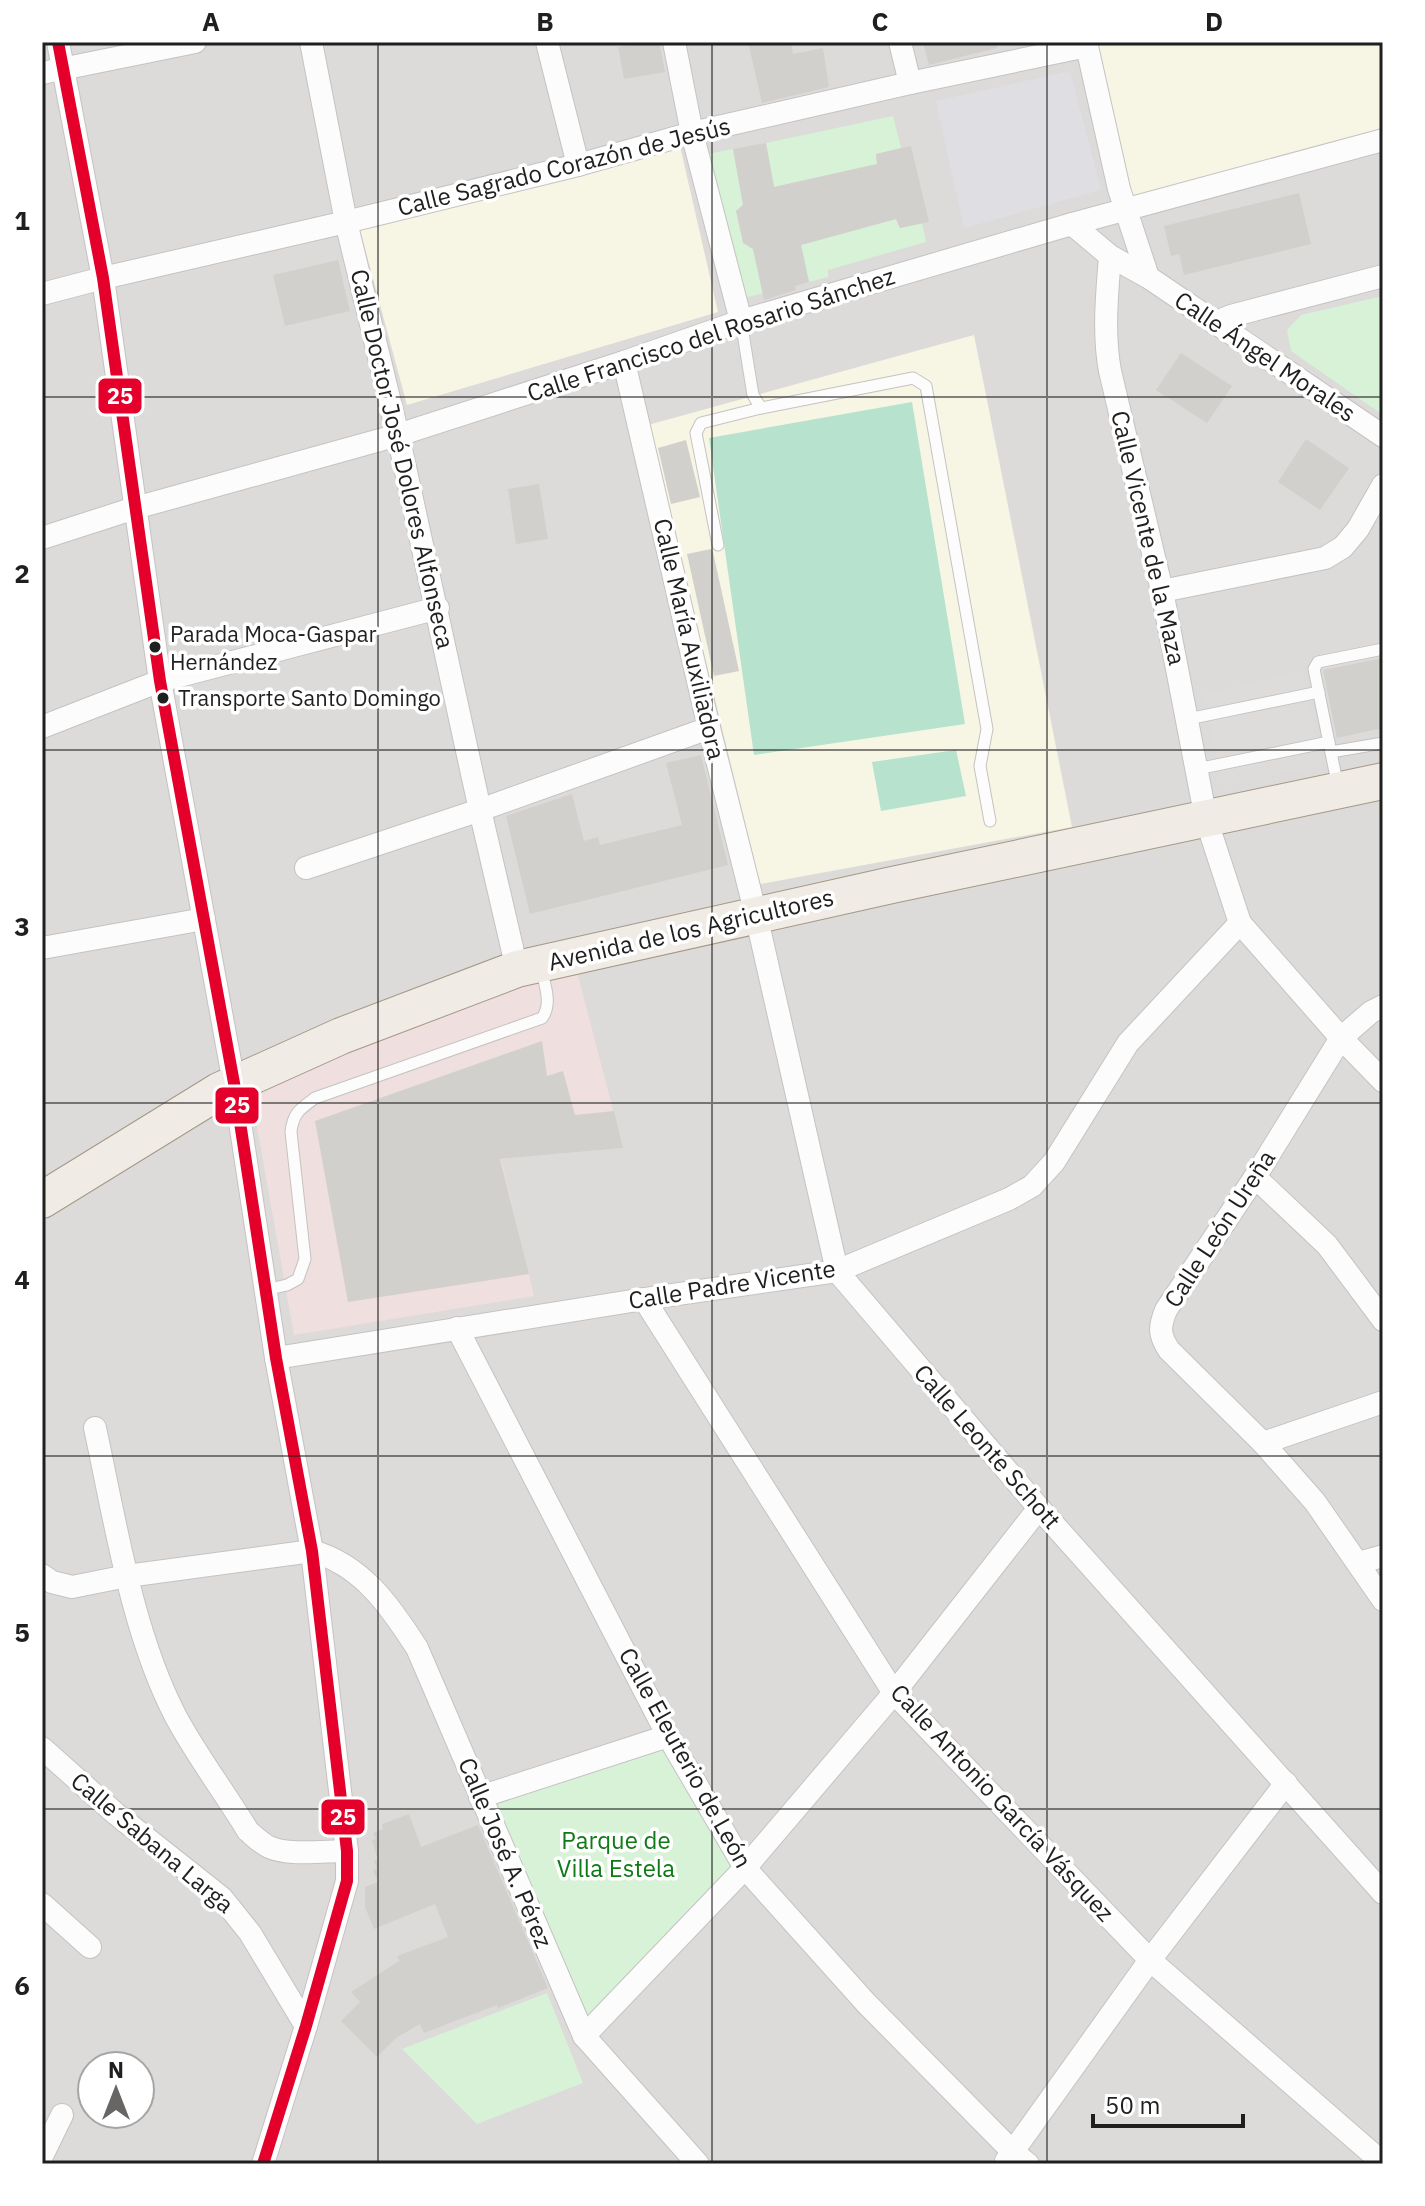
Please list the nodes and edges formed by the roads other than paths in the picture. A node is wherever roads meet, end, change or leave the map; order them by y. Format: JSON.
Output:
{"nodes":[{"id":1,"x":58,"y":42,"type":"edge"},
{"id":2,"x":195,"y":42,"type":"edge"},
{"id":3,"x":311,"y":42,"type":"edge"},
{"id":4,"x":547,"y":42,"type":"edge"},
{"id":5,"x":674,"y":42,"type":"edge"},
{"id":6,"x":900,"y":42,"type":"edge"},
{"id":7,"x":1086,"y":44,"type":"edge"},
{"id":8,"x":52,"y":71,"type":"edge"},
{"id":9,"x":910,"y":83,"type":"junction"},
{"id":10,"x":692,"y":133,"type":"junction"},
{"id":11,"x":1383,"y":140,"type":"edge"},
{"id":12,"x":578,"y":165,"type":"junction"},
{"id":13,"x":1127,"y":210,"type":"junction"},
{"id":14,"x":346,"y":222,"type":"junction"},
{"id":15,"x":1072,"y":224,"type":"junction"},
{"id":16,"x":1110,"y":256,"type":"junction"},
{"id":17,"x":1383,"y":276,"type":"edge"},
{"id":18,"x":1148,"y":277,"type":"junction"},
{"id":19,"x":103,"y":278,"type":"junction"},
{"id":20,"x":42,"y":294,"type":"edge"},
{"id":21,"x":741,"y":321,"type":"junction"},
{"id":22,"x":1214,"y":323,"type":"junction"},
{"id":23,"x":624,"y":362,"type":"junction"},
{"id":24,"x":761,"y":408,"type":"junction"},
{"id":25,"x":398,"y":435,"type":"junction"},
{"id":26,"x":1383,"y":436,"type":"edge"},
{"id":27,"x":1383,"y":485,"type":"edge"},
{"id":28,"x":135,"y":508,"type":"junction"},
{"id":29,"x":42,"y":538,"type":"edge"},
{"id":30,"x":718,"y":545,"type":"dead end"},
{"id":31,"x":1162,"y":591,"type":"junction"},
{"id":32,"x":438,"y":608,"type":"junction"},
{"id":33,"x":1383,"y":649,"type":"edge"},
{"id":34,"x":160,"y":681,"type":"junction"},
{"id":35,"x":1319,"y":692,"type":"junction"},
{"id":36,"x":1188,"y":719,"type":"junction"},
{"id":37,"x":42,"y":727,"type":"edge"},
{"id":38,"x":709,"y":728,"type":"junction"},
{"id":39,"x":1383,"y":743,"type":"edge"},
{"id":40,"x":1330,"y":747,"type":"junction"},
{"id":41,"x":1197,"y":769,"type":"junction"},
{"id":42,"x":1383,"y":781,"type":"edge"},
{"id":43,"x":1339,"y":791,"type":"junction"},
{"id":44,"x":480,"y":810,"type":"junction"},
{"id":45,"x":1206,"y":819,"type":"junction"},
{"id":46,"x":990,"y":821,"type":"dead end"},
{"id":47,"x":306,"y":868,"type":"dead end"},
{"id":48,"x":756,"y":915,"type":"junction"},
{"id":49,"x":204,"y":919,"type":"junction"},
{"id":50,"x":1240,"y":923,"type":"junction"},
{"id":51,"x":42,"y":948,"type":"edge"},
{"id":52,"x":529,"y":966,"type":"junction"},
{"id":53,"x":1383,"y":1006,"type":"edge"},
{"id":54,"x":1341,"y":1038,"type":"junction"},
{"id":55,"x":1383,"y":1081,"type":"edge"},
{"id":56,"x":234,"y":1083,"type":"junction"},
{"id":57,"x":1255,"y":1177,"type":"junction"},
{"id":58,"x":42,"y":1200,"type":"edge"},
{"id":59,"x":837,"y":1271,"type":"junction"},
{"id":60,"x":265,"y":1290,"type":"junction"},
{"id":61,"x":644,"y":1299,"type":"junction"},
{"id":62,"x":1383,"y":1320,"type":"edge"},
{"id":63,"x":457,"y":1328,"type":"junction"},
{"id":64,"x":276,"y":1358,"type":"junction"},
{"id":65,"x":1383,"y":1402,"type":"edge"},
{"id":66,"x":95,"y":1428,"type":"dead end"},
{"id":67,"x":1263,"y":1443,"type":"junction"},
{"id":68,"x":1039,"y":1508,"type":"junction"},
{"id":69,"x":312,"y":1551,"type":"junction"},
{"id":70,"x":1383,"y":1556,"type":"edge"},
{"id":71,"x":1358,"y":1563,"type":"junction"},
{"id":72,"x":42,"y":1575,"type":"edge"},
{"id":73,"x":127,"y":1576,"type":"junction"},
{"id":74,"x":1383,"y":1600,"type":"edge"},
{"id":75,"x":894,"y":1693,"type":"junction"},
{"id":76,"x":668,"y":1736,"type":"junction"},
{"id":77,"x":42,"y":1748,"type":"edge"},
{"id":78,"x":1286,"y":1783,"type":"junction"},
{"id":79,"x":480,"y":1797,"type":"junction"},
{"id":80,"x":347,"y":1851,"type":"junction"},
{"id":81,"x":745,"y":1868,"type":"junction"},
{"id":82,"x":1383,"y":1893,"type":"edge"},
{"id":83,"x":42,"y":1904,"type":"edge"},
{"id":84,"x":90,"y":1947,"type":"dead end"},
{"id":85,"x":1150,"y":1960,"type":"junction"},
{"id":86,"x":306,"y":2026,"type":"junction"},
{"id":87,"x":584,"y":2036,"type":"junction"},
{"id":88,"x":62,"y":2115,"type":"dead end"},
{"id":89,"x":42,"y":2156,"type":"edge"},
{"id":90,"x":1015,"y":2160,"type":"edge"},
{"id":91,"x":1383,"y":2163,"type":"edge"},
{"id":92,"x":263,"y":2164,"type":"edge"},
{"id":93,"x":698,"y":2164,"type":"edge"}],
"edges":[{"from":1,"to":8,"type":"street"},
{"from":2,"to":8,"type":"street"},
{"from":3,"to":14,"type":"street","name":"Calle Doctor José Dolores Alfonseca"},
{"from":4,"to":12,"type":"street"},
{"from":5,"to":10,"type":"street"},
{"from":6,"to":9,"type":"street"},
{"from":7,"to":9,"type":"street","name":"Calle Sagrado Corazón de Jesús"},
{"from":7,"to":13,"type":"street","name":"Calle Ángel Morales"},
{"from":8,"to":19,"type":"street"},
{"from":9,"to":10,"type":"street","name":"Calle Sagrado Corazón de Jesús"},
{"from":10,"to":12,"type":"street","name":"Calle Sagrado Corazón de Jesús"},
{"from":10,"to":21,"type":"street"},
{"from":11,"to":13,"type":"street","name":"Calle Francisco del Rosario Sánchez"},
{"from":12,"to":14,"type":"street","name":"Calle Sagrado Corazón de Jesús"},
{"from":13,"to":15,"type":"street","name":"Calle Francisco del Rosario Sánchez"},
{"from":13,"to":18,"type":"street","name":"Calle Ángel Morales"},
{"from":14,"to":19,"type":"street","name":"Calle Sagrado Corazón de Jesús"},
{"from":14,"to":25,"type":"street","name":"Calle Doctor José Dolores Alfonseca"},
{"from":15,"to":16,"type":"street","name":"Calle Ángel Morales"},
{"from":15,"to":21,"type":"street","name":"Calle Francisco del Rosario Sánchez"},
{"from":16,"to":18,"type":"street","name":"Calle Ángel Morales"},
{"from":16,"to":31,"type":"street","name":"Calle Vicente de la Maza"},
{"from":17,"to":22,"type":"street"},
{"from":18,"to":22,"type":"street","name":"Calle Ángel Morales"},
{"from":19,"to":20,"type":"street","name":"Calle Sagrado Corazón de Jesús"},
{"from":19,"to":28,"type":"street"},
{"from":21,"to":23,"type":"street","name":"Calle Francisco del Rosario Sánchez"},
{"from":21,"to":24,"type":"lane"},
{"from":22,"to":26,"type":"street","name":"Calle Ángel Morales"},
{"from":23,"to":25,"type":"street","name":"Calle Francisco del Rosario Sánchez"},
{"from":23,"to":38,"type":"street","name":"Calle María Auxiliadora"},
{"from":24,"to":30,"type":"lane"},
{"from":24,"to":46,"type":"lane"},
{"from":25,"to":28,"type":"street","name":"Calle Francisco del Rosario Sánchez"},
{"from":25,"to":32,"type":"street","name":"Calle Doctor José Dolores Alfonseca"},
{"from":27,"to":31,"type":"street"},
{"from":28,"to":29,"type":"street","name":"Calle Francisco del Rosario Sánchez"},
{"from":28,"to":34,"type":"street"},
{"from":31,"to":36,"type":"street","name":"Calle Vicente de la Maza"},
{"from":32,"to":34,"type":"street"},
{"from":32,"to":44,"type":"street","name":"Calle Doctor José Dolores Alfonseca"},
{"from":33,"to":35,"type":"lane"},
{"from":34,"to":37,"type":"street"},
{"from":34,"to":49,"type":"street"},
{"from":35,"to":36,"type":"lane"},
{"from":35,"to":40,"type":"lane"},
{"from":36,"to":41,"type":"street","name":"Calle Vicente de la Maza"},
{"from":38,"to":44,"type":"street"},
{"from":38,"to":48,"type":"street","name":"Calle María Auxiliadora"},
{"from":39,"to":40,"type":"lane"},
{"from":40,"to":41,"type":"lane"},
{"from":40,"to":43,"type":"lane"},
{"from":41,"to":45,"type":"street","name":"Calle Vicente de la Maza"},
{"from":42,"to":43,"type":"main road","name":"Avenida de los Agricultores"},
{"from":43,"to":45,"type":"main road","name":"Avenida de los Agricultores"},
{"from":44,"to":47,"type":"street"},
{"from":44,"to":52,"type":"street","name":"Calle Doctor José Dolores Alfonseca"},
{"from":45,"to":48,"type":"main road","name":"Avenida de los Agricultores"},
{"from":45,"to":50,"type":"street","name":"Calle Vicente de la Maza"},
{"from":48,"to":52,"type":"main road","name":"Avenida de los Agricultores"},
{"from":48,"to":59,"type":"street","name":"Calle Leonte Schott"},
{"from":49,"to":51,"type":"street"},
{"from":49,"to":56,"type":"street"},
{"from":50,"to":54,"type":"street"},
{"from":50,"to":59,"type":"street","name":"Calle Padre Vicente"},
{"from":52,"to":56,"type":"main road","name":"Avenida de los Agricultores"},
{"from":52,"to":60,"type":"lane"},
{"from":53,"to":54,"type":"street","name":"Calle León Ureña"},
{"from":54,"to":55,"type":"street"},
{"from":54,"to":57,"type":"street","name":"Calle León Ureña"},
{"from":56,"to":58,"type":"main road","name":"Avenida de los Agricultores"},
{"from":56,"to":60,"type":"street"},
{"from":57,"to":62,"type":"street"},
{"from":57,"to":67,"type":"street","name":"Calle León Ureña"},
{"from":59,"to":61,"type":"street","name":"Calle Padre Vicente"},
{"from":59,"to":68,"type":"street","name":"Calle Leonte Schott"},
{"from":60,"to":64,"type":"street"},
{"from":61,"to":63,"type":"street","name":"Calle Padre Vicente"},
{"from":61,"to":75,"type":"street","name":"Calle Antonio García Vásquez"},
{"from":63,"to":64,"type":"street","name":"Calle Padre Vicente"},
{"from":63,"to":76,"type":"street","name":"Calle Eleuterio de León"},
{"from":64,"to":69,"type":"street"},
{"from":65,"to":67,"type":"street"},
{"from":66,"to":73,"type":"street"},
{"from":67,"to":71,"type":"street","name":"Calle León Ureña"},
{"from":68,"to":75,"type":"street"},
{"from":68,"to":78,"type":"street","name":"Calle Leonte Schott"},
{"from":69,"to":73,"type":"street"},
{"from":69,"to":79,"type":"street","name":"Calle José A. Pérez"},
{"from":69,"to":80,"type":"street"},
{"from":70,"to":71,"type":"street"},
{"from":71,"to":74,"type":"street","name":"Calle León Ureña"},
{"from":72,"to":73,"type":"street"},
{"from":73,"to":80,"type":"street"},
{"from":75,"to":81,"type":"street"},
{"from":75,"to":85,"type":"street","name":"Calle Antonio García Vásquez"},
{"from":76,"to":79,"type":"street"},
{"from":76,"to":81,"type":"street","name":"Calle Eleuterio de León"},
{"from":77,"to":86,"type":"street","name":"Calle Sabana Larga"},
{"from":78,"to":82,"type":"street","name":"Calle Leonte Schott"},
{"from":78,"to":85,"type":"street"},
{"from":79,"to":87,"type":"street","name":"Calle José A. Pérez"},
{"from":80,"to":86,"type":"street"},
{"from":81,"to":87,"type":"street"},
{"from":81,"to":90,"type":"street","name":"Calle Eleuterio de León"},
{"from":83,"to":84,"type":"street"},
{"from":85,"to":90,"type":"street"},
{"from":85,"to":91,"type":"street","name":"Calle Antonio García Vásquez"},
{"from":86,"to":92,"type":"street"},
{"from":87,"to":93,"type":"street","name":"Calle José A. Pérez"},
{"from":88,"to":89,"type":"street"}]}
